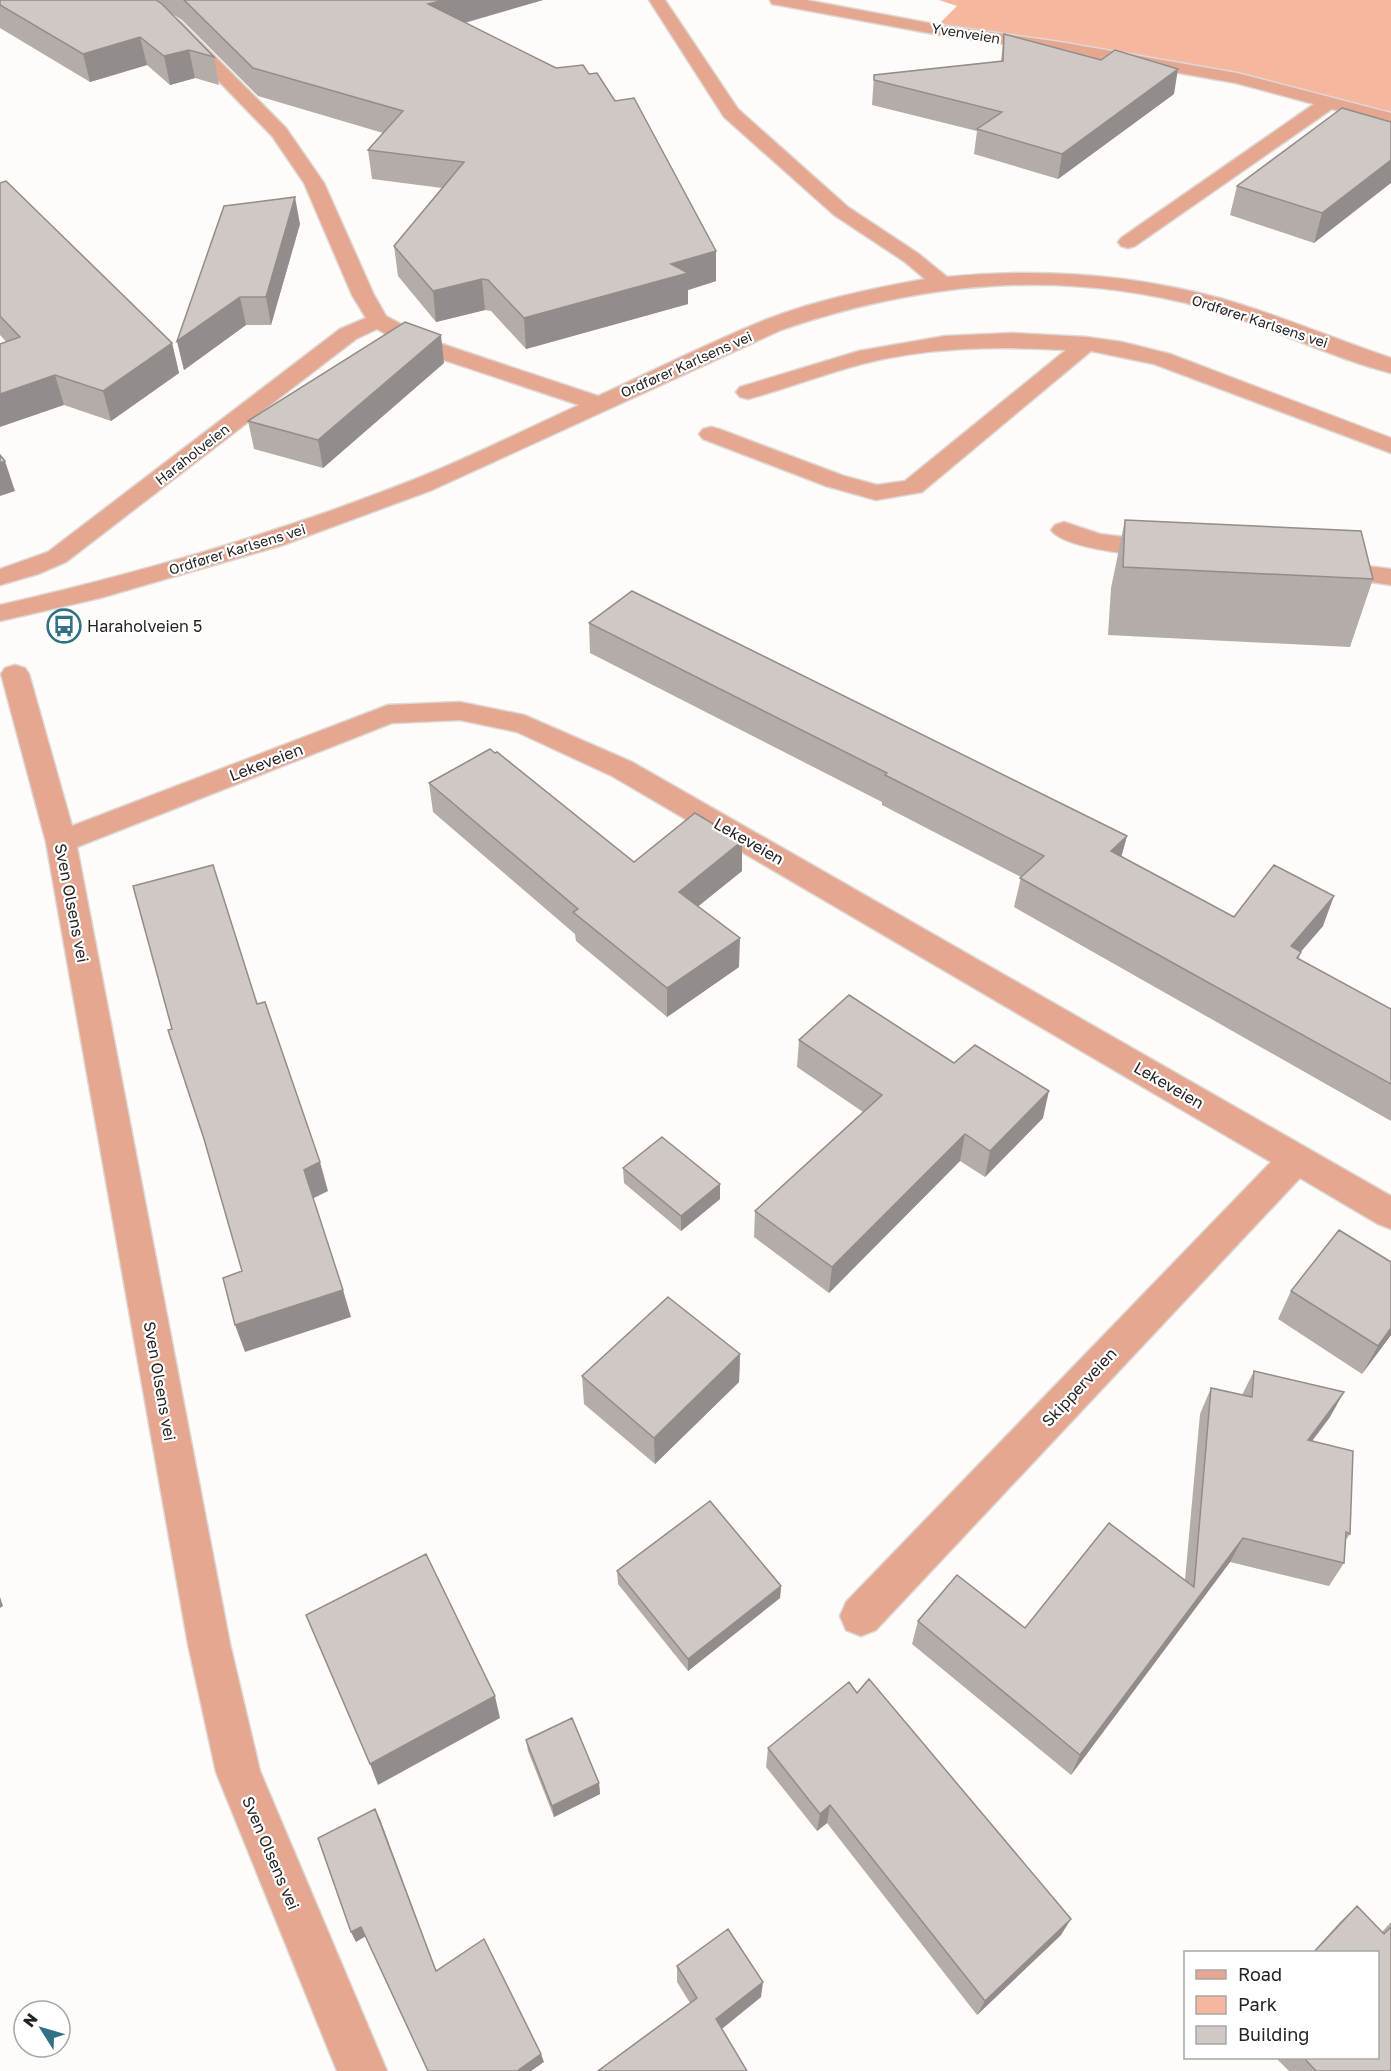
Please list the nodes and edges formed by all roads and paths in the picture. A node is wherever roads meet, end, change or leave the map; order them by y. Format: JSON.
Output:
{"nodes":[{"id":1,"x":136,"y":0,"type":"edge"},
{"id":2,"x":657,"y":0,"type":"edge"},
{"id":3,"x":778,"y":0,"type":"edge"},
{"id":4,"x":1330,"y":102,"type":"junction"},
{"id":5,"x":1391,"y":119,"type":"edge"},
{"id":6,"x":1128,"y":242,"type":"dead end"},
{"id":7,"x":941,"y":282,"type":"junction"},
{"id":8,"x":378,"y":320,"type":"junction"},
{"id":9,"x":1391,"y":343,"type":"edge"},
{"id":10,"x":1086,"y":344,"type":"junction"},
{"id":11,"x":1382,"y":363,"type":"edge"},
{"id":12,"x":748,"y":392,"type":"dead end"},
{"id":13,"x":598,"y":404,"type":"junction"},
{"id":14,"x":711,"y":434,"type":"dead end"},
{"id":15,"x":1391,"y":446,"type":"edge"},
{"id":16,"x":1064,"y":530,"type":"dead end"},
{"id":17,"x":1192,"y":554,"type":"edge"},
{"id":18,"x":1309,"y":567,"type":"edge"},
{"id":19,"x":0,"y":577,"type":"edge"},
{"id":20,"x":1391,"y":577,"type":"edge"},
{"id":21,"x":0,"y":613,"type":"edge"},
{"id":22,"x":15,"y":674,"type":"dead end"},
{"id":23,"x":61,"y":842,"type":"junction"},
{"id":24,"x":1297,"y":1158,"type":"junction"},
{"id":25,"x":1391,"y":1214,"type":"edge"},
{"id":26,"x":861,"y":1616,"type":"dead end"},
{"id":27,"x":362,"y":2071,"type":"edge"}],
"edges":[{"from":1,"to":8,"type":"street"},
{"from":2,"to":7,"type":"street"},
{"from":3,"to":4,"type":"street","name":"Yvenveien"},
{"from":4,"to":5,"type":"street","name":"Yvenveien"},
{"from":4,"to":6,"type":"street"},
{"from":7,"to":11,"type":"street","name":"Ordfører Karlsens vei"},
{"from":7,"to":13,"type":"street","name":"Ordfører Karlsens vei"},
{"from":8,"to":13,"type":"street"},
{"from":8,"to":19,"type":"street","name":"Haraholveien"},
{"from":9,"to":11,"type":"street"},
{"from":10,"to":12,"type":"street"},
{"from":10,"to":14,"type":"street"},
{"from":10,"to":15,"type":"street"},
{"from":13,"to":21,"type":"street","name":"Ordfører Karlsens vei"},
{"from":16,"to":17,"type":"street"},
{"from":18,"to":20,"type":"street"},
{"from":22,"to":23,"type":"street","name":"Sven Olsens vei"},
{"from":23,"to":24,"type":"street","name":"Lekeveien"},
{"from":23,"to":27,"type":"street","name":"Sven Olsens vei"},
{"from":24,"to":25,"type":"street","name":"Lekeveien"},
{"from":24,"to":26,"type":"street","name":"Skipperveien"}]}
